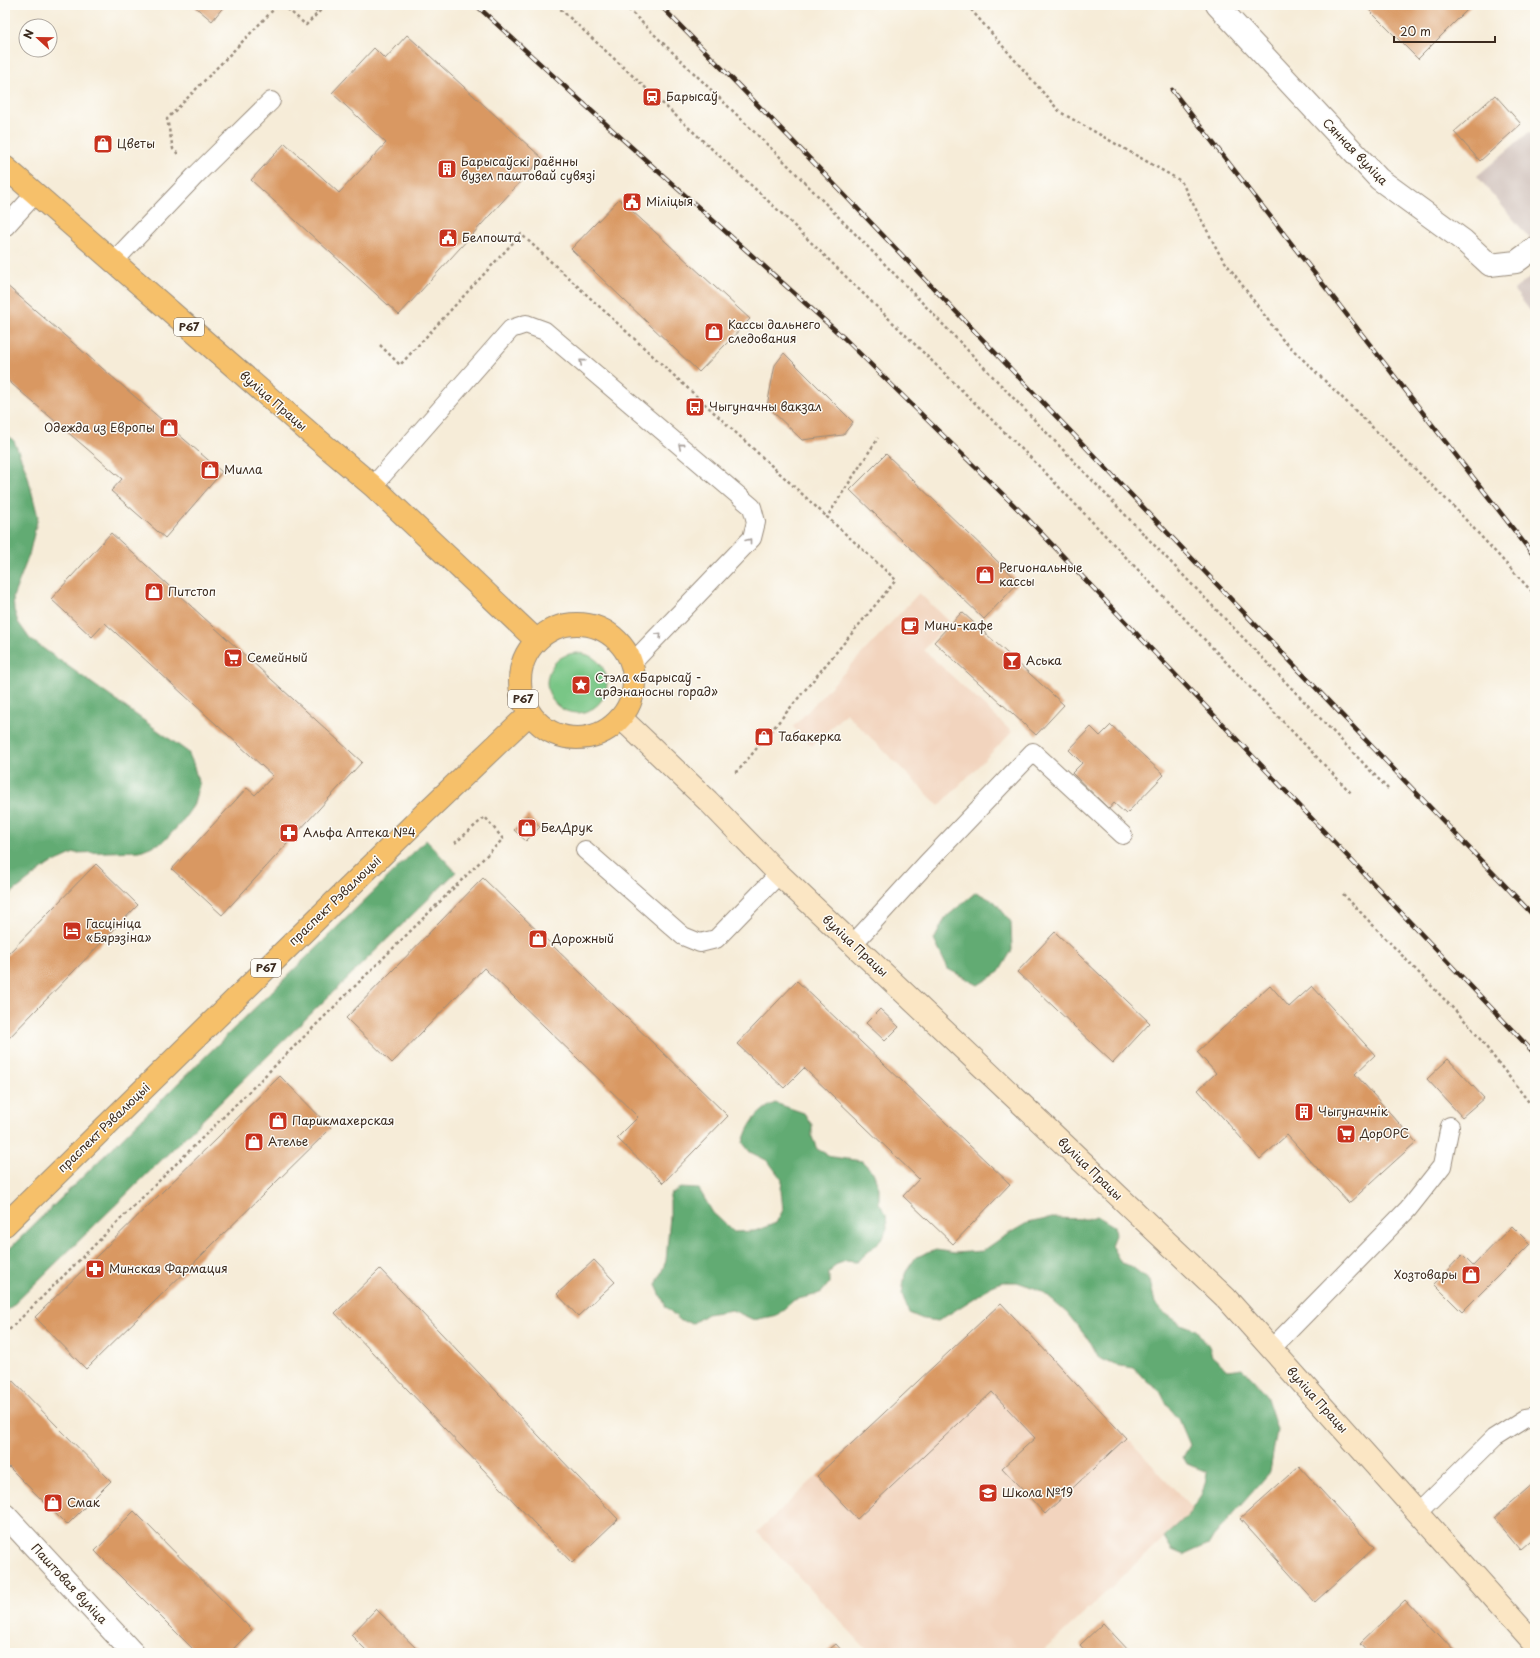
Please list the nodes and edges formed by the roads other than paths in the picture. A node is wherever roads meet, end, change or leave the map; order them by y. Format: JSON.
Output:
{"nodes":[{"id":1,"x":1217,"y":5,"type":"edge"},
{"id":2,"x":271,"y":101,"type":"dead end"},
{"id":3,"x":5,"y":167,"type":"edge"},
{"id":4,"x":35,"y":194,"type":"junction"},
{"id":5,"x":5,"y":227,"type":"edge"},
{"id":6,"x":1535,"y":248,"type":"edge"},
{"id":7,"x":113,"y":262,"type":"junction"},
{"id":8,"x":373,"y":486,"type":"junction"},
{"id":9,"x":536,"y":640,"type":"junction"},
{"id":10,"x":632,"y":663,"type":"junction"},
{"id":11,"x":530,"y":713,"type":"junction"},
{"id":12,"x":621,"y":718,"type":"junction"},
{"id":13,"x":1123,"y":835,"type":"dead end"},
{"id":14,"x":585,"y":850,"type":"dead end"},
{"id":15,"x":779,"y":874,"type":"junction"},
{"id":16,"x":853,"y":944,"type":"junction"},
{"id":17,"x":1450,"y":1126,"type":"dead end"},
{"id":18,"x":5,"y":1225,"type":"edge"},
{"id":19,"x":1271,"y":1349,"type":"junction"},
{"id":20,"x":1535,"y":1417,"type":"edge"},
{"id":21,"x":1418,"y":1513,"type":"junction"},
{"id":22,"x":5,"y":1516,"type":"edge"},
{"id":23,"x":1535,"y":1644,"type":"edge"},
{"id":24,"x":133,"y":1653,"type":"edge"}],
"edges":[{"from":1,"to":6,"type":"street","name":"Сянная вуліца"},
{"from":2,"to":7,"type":"lane"},
{"from":3,"to":4,"type":"main road","name":"вуліца Працы","number":"Р67"},
{"from":4,"to":5,"type":"lane"},
{"from":4,"to":7,"type":"main road","name":"вуліца Працы","number":"Р67"},
{"from":7,"to":8,"type":"main road","name":"вуліца Працы","number":"Р67"},
{"from":8,"to":9,"type":"main road","name":"вуліца Працы","number":"Р67"},
{"from":10,"to":8,"type":"lane","one_way":true},
{"from":9,"to":10,"type":"main road","number":"Р67"},
{"from":9,"to":11,"type":"main road","number":"Р67"},
{"from":10,"to":12,"type":"main road","number":"Р67"},
{"from":11,"to":12,"type":"main road","number":"Р67"},
{"from":11,"to":18,"type":"main road","name":"праспект Рэвалюцыі","number":"Р67"},
{"from":12,"to":15,"type":"main road","name":"вуліца Працы"},
{"from":13,"to":16,"type":"lane"},
{"from":14,"to":15,"type":"lane"},
{"from":15,"to":16,"type":"main road","name":"вуліца Працы"},
{"from":16,"to":19,"type":"main road","name":"вуліца Працы"},
{"from":17,"to":19,"type":"lane"},
{"from":19,"to":21,"type":"main road","name":"вуліца Працы"},
{"from":20,"to":21,"type":"lane"},
{"from":21,"to":23,"type":"main road","name":"вуліца Працы"},
{"from":22,"to":24,"type":"street","name":"Паштовая вуліца"}]}
